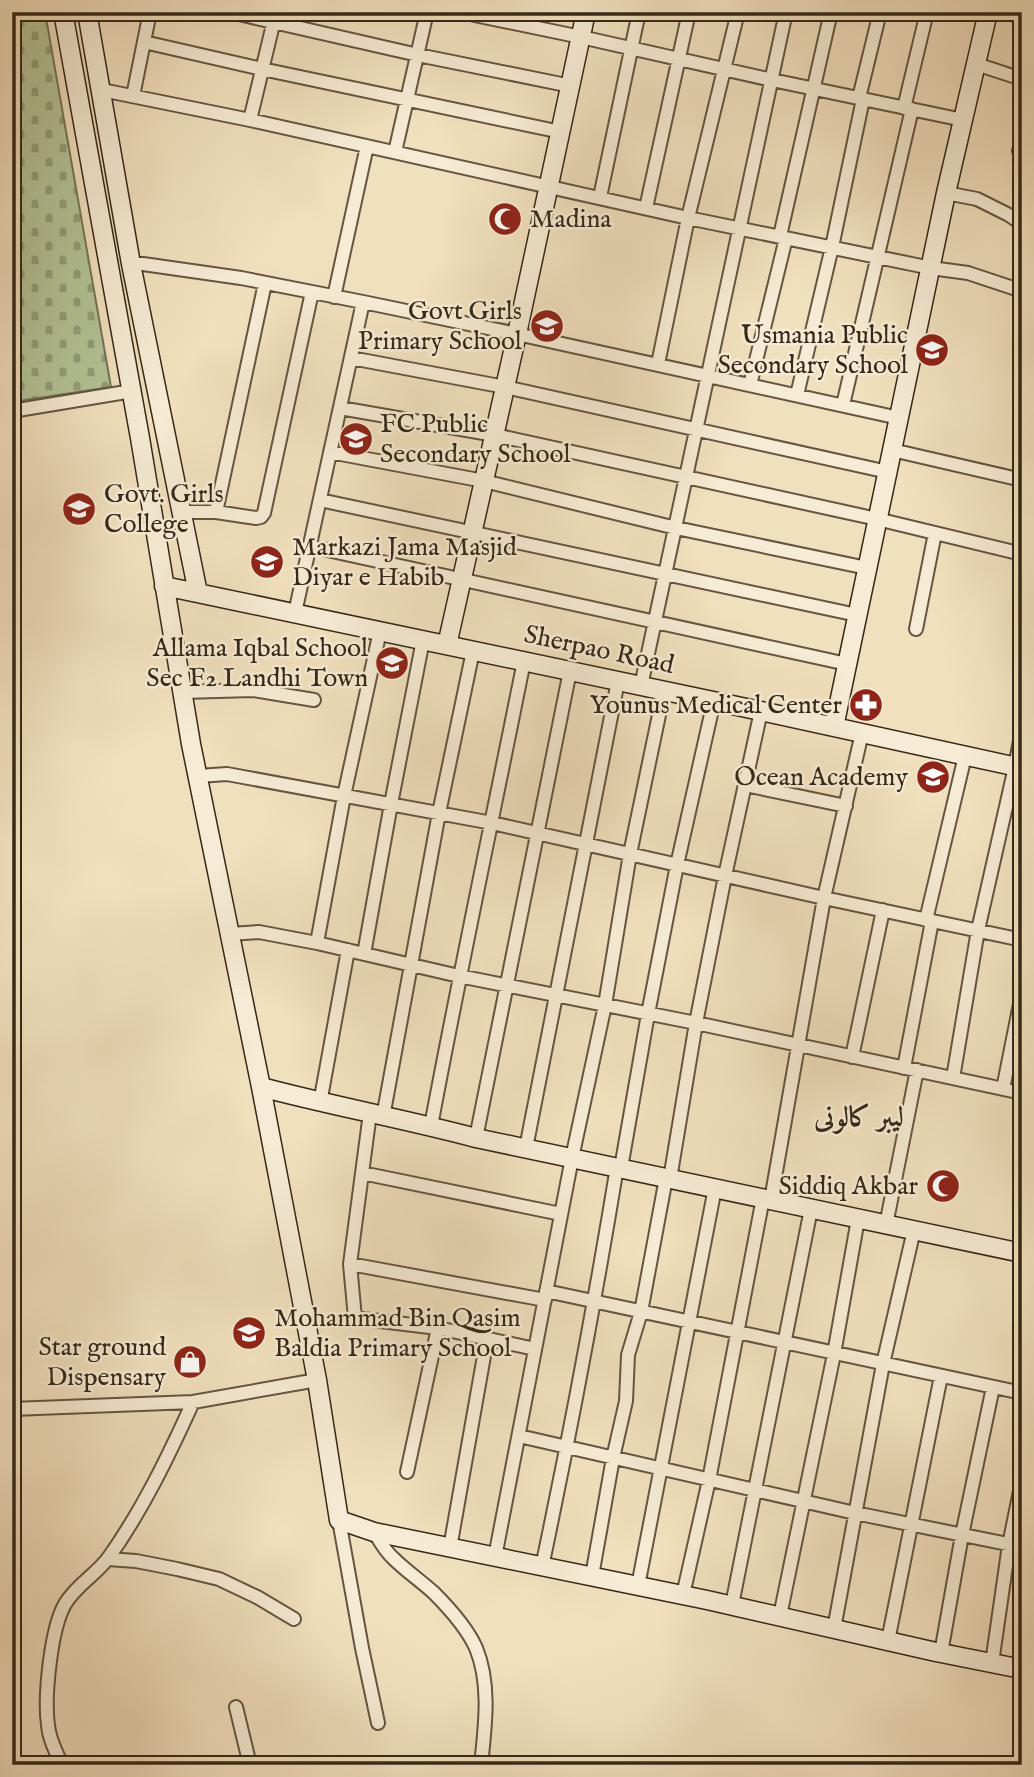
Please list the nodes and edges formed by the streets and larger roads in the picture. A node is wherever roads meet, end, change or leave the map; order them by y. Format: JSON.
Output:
{"nodes":[{"id":1,"x":63,"y":12,"type":"edge"},
{"id":2,"x":88,"y":12,"type":"edge"},
{"id":3,"x":150,"y":12,"type":"edge"},
{"id":4,"x":230,"y":12,"type":"edge"},
{"id":5,"x":427,"y":12,"type":"edge"},
{"id":6,"x":460,"y":12,"type":"edge"},
{"id":7,"x":586,"y":12,"type":"edge"},
{"id":8,"x":639,"y":12,"type":"edge"},
{"id":9,"x":688,"y":12,"type":"edge"},
{"id":10,"x":738,"y":12,"type":"edge"},
{"id":11,"x":786,"y":12,"type":"edge"},
{"id":12,"x":831,"y":12,"type":"edge"},
{"id":13,"x":880,"y":12,"type":"edge"},
{"id":14,"x":927,"y":12,"type":"edge"},
{"id":15,"x":988,"y":12,"type":"edge"},
{"id":16,"x":1007,"y":12,"type":"edge"},
{"id":17,"x":275,"y":17,"type":"edge"},
{"id":18,"x":1022,"y":18,"type":"edge"},
{"id":19,"x":581,"y":37,"type":"junction"},
{"id":20,"x":144,"y":42,"type":"junction"},
{"id":21,"x":632,"y":48,"type":"junction"},
{"id":22,"x":418,"y":55,"type":"junction"},
{"id":23,"x":677,"y":59,"type":"junction"},
{"id":24,"x":976,"y":64,"type":"junction"},
{"id":25,"x":262,"y":69,"type":"junction"},
{"id":26,"x":724,"y":69,"type":"junction"},
{"id":27,"x":1022,"y":79,"type":"edge"},
{"id":28,"x":772,"y":80,"type":"junction"},
{"id":29,"x":571,"y":86,"type":"junction"},
{"id":30,"x":814,"y":89,"type":"junction"},
{"id":31,"x":102,"y":90,"type":"junction"},
{"id":32,"x":133,"y":96,"type":"junction"},
{"id":33,"x":861,"y":99,"type":"junction"},
{"id":34,"x":407,"y":100,"type":"junction"},
{"id":35,"x":908,"y":108,"type":"junction"},
{"id":36,"x":250,"y":120,"type":"junction"},
{"id":37,"x":963,"y":120,"type":"junction"},
{"id":38,"x":561,"y":132,"type":"junction"},
{"id":39,"x":367,"y":146,"type":"junction"},
{"id":40,"x":395,"y":152,"type":"junction"},
{"id":41,"x":549,"y":186,"type":"junction"},
{"id":42,"x":946,"y":193,"type":"junction"},
{"id":43,"x":600,"y":197,"type":"junction"},
{"id":44,"x":646,"y":208,"type":"junction"},
{"id":45,"x":688,"y":218,"type":"junction"},
{"id":46,"x":1022,"y":224,"type":"edge"},
{"id":47,"x":740,"y":228,"type":"junction"},
{"id":48,"x":783,"y":237,"type":"junction"},
{"id":49,"x":832,"y":247,"type":"junction"},
{"id":50,"x":877,"y":257,"type":"junction"},
{"id":51,"x":131,"y":264,"type":"junction"},
{"id":52,"x":931,"y":268,"type":"junction"},
{"id":53,"x":265,"y":283,"type":"junction"},
{"id":54,"x":1022,"y":291,"type":"edge"},
{"id":55,"x":312,"y":292,"type":"junction"},
{"id":56,"x":334,"y":296,"type":"junction"},
{"id":57,"x":363,"y":302,"type":"junction"},
{"id":58,"x":517,"y":334,"type":"junction"},
{"id":59,"x":351,"y":358,"type":"junction"},
{"id":60,"x":658,"y":364,"type":"junction"},
{"id":61,"x":709,"y":376,"type":"junction"},
{"id":62,"x":750,"y":385,"type":"junction"},
{"id":63,"x":505,"y":387,"type":"junction"},
{"id":64,"x":132,"y":391,"type":"junction"},
{"id":65,"x":797,"y":396,"type":"junction"},
{"id":66,"x":843,"y":405,"type":"junction"},
{"id":67,"x":340,"y":408,"type":"junction"},
{"id":68,"x":12,"y":411,"type":"edge"},
{"id":69,"x":899,"y":418,"type":"junction"},
{"id":70,"x":697,"y":430,"type":"junction"},
{"id":71,"x":495,"y":435,"type":"junction"},
{"id":72,"x":892,"y":450,"type":"junction"},
{"id":73,"x":330,"y":452,"type":"junction"},
{"id":74,"x":887,"y":472,"type":"junction"},
{"id":75,"x":687,"y":477,"type":"junction"},
{"id":76,"x":1022,"y":480,"type":"edge"},
{"id":77,"x":484,"y":481,"type":"junction"},
{"id":78,"x":320,"y":500,"type":"junction"},
{"id":79,"x":181,"y":512,"type":"junction"},
{"id":80,"x":216,"y":512,"type":"junction"},
{"id":81,"x":877,"y":519,"type":"junction"},
{"id":82,"x":676,"y":528,"type":"junction"},
{"id":83,"x":472,"y":532,"type":"junction"},
{"id":84,"x":934,"y":533,"type":"junction"},
{"id":85,"x":309,"y":547,"type":"junction"},
{"id":86,"x":1022,"y":554,"type":"edge"},
{"id":87,"x":867,"y":568,"type":"junction"},
{"id":88,"x":665,"y":575,"type":"junction"},
{"id":89,"x":462,"y":579,"type":"junction"},
{"id":90,"x":164,"y":586,"type":"junction"},
{"id":91,"x":198,"y":593,"type":"junction"},
{"id":92,"x":295,"y":613,"type":"junction"},
{"id":93,"x":857,"y":615,"type":"junction"},
{"id":94,"x":655,"y":622,"type":"junction"},
{"id":95,"x":916,"y":629,"type":"dead end"},
{"id":96,"x":380,"y":631,"type":"junction"},
{"id":97,"x":423,"y":640,"type":"junction"},
{"id":98,"x":447,"y":645,"type":"junction"},
{"id":99,"x":473,"y":651,"type":"junction"},
{"id":100,"x":524,"y":661,"type":"junction"},
{"id":101,"x":847,"y":664,"type":"junction"},
{"id":102,"x":570,"y":671,"type":"junction"},
{"id":103,"x":618,"y":681,"type":"junction"},
{"id":104,"x":641,"y":686,"type":"junction"},
{"id":105,"x":664,"y":691,"type":"junction"},
{"id":106,"x":182,"y":692,"type":"junction"},
{"id":107,"x":314,"y":701,"type":"dead end"},
{"id":108,"x":714,"y":701,"type":"junction"},
{"id":109,"x":761,"y":711,"type":"junction"},
{"id":110,"x":834,"y":727,"type":"junction"},
{"id":111,"x":1022,"y":730,"type":"edge"},
{"id":112,"x":862,"y":733,"type":"junction"},
{"id":113,"x":965,"y":756,"type":"junction"},
{"id":114,"x":1018,"y":768,"type":"edge"},
{"id":115,"x":198,"y":776,"type":"junction"},
{"id":116,"x":745,"y":785,"type":"junction"},
{"id":117,"x":344,"y":796,"type":"junction"},
{"id":118,"x":391,"y":804,"type":"junction"},
{"id":119,"x":846,"y":806,"type":"junction"},
{"id":120,"x":439,"y":813,"type":"junction"},
{"id":121,"x":492,"y":823,"type":"junction"},
{"id":122,"x":537,"y":833,"type":"junction"},
{"id":123,"x":584,"y":844,"type":"junction"},
{"id":124,"x":630,"y":854,"type":"junction"},
{"id":125,"x":677,"y":865,"type":"junction"},
{"id":126,"x":725,"y":876,"type":"junction"},
{"id":127,"x":824,"y":898,"type":"junction"},
{"id":128,"x":883,"y":911,"type":"junction"},
{"id":129,"x":929,"y":920,"type":"junction"},
{"id":130,"x":978,"y":930,"type":"junction"},
{"id":131,"x":230,"y":934,"type":"junction"},
{"id":132,"x":1022,"y":940,"type":"edge"},
{"id":133,"x":317,"y":943,"type":"junction"},
{"id":134,"x":348,"y":950,"type":"junction"},
{"id":135,"x":364,"y":954,"type":"junction"},
{"id":136,"x":412,"y":965,"type":"junction"},
{"id":137,"x":459,"y":976,"type":"junction"},
{"id":138,"x":508,"y":986,"type":"junction"},
{"id":139,"x":1022,"y":994,"type":"edge"},
{"id":140,"x":557,"y":995,"type":"junction"},
{"id":141,"x":605,"y":1005,"type":"junction"},
{"id":142,"x":648,"y":1014,"type":"junction"},
{"id":143,"x":696,"y":1023,"type":"junction"},
{"id":144,"x":798,"y":1045,"type":"junction"},
{"id":145,"x":852,"y":1057,"type":"junction"},
{"id":146,"x":910,"y":1069,"type":"junction"},
{"id":147,"x":953,"y":1078,"type":"junction"},
{"id":148,"x":261,"y":1087,"type":"junction"},
{"id":149,"x":1003,"y":1089,"type":"junction"},
{"id":150,"x":1022,"y":1093,"type":"edge"},
{"id":151,"x":320,"y":1103,"type":"junction"},
{"id":152,"x":377,"y":1115,"type":"junction"},
{"id":153,"x":431,"y":1126,"type":"junction"},
{"id":154,"x":476,"y":1138,"type":"junction"},
{"id":155,"x":526,"y":1148,"type":"junction"},
{"id":156,"x":572,"y":1158,"type":"junction"},
{"id":157,"x":619,"y":1168,"type":"junction"},
{"id":158,"x":362,"y":1173,"type":"junction"},
{"id":159,"x":668,"y":1178,"type":"junction"},
{"id":160,"x":715,"y":1188,"type":"junction"},
{"id":161,"x":767,"y":1199,"type":"junction"},
{"id":162,"x":811,"y":1209,"type":"junction"},
{"id":163,"x":561,"y":1214,"type":"junction"},
{"id":164,"x":858,"y":1219,"type":"junction"},
{"id":165,"x":886,"y":1225,"type":"junction"},
{"id":166,"x":914,"y":1230,"type":"junction"},
{"id":167,"x":1022,"y":1253,"type":"edge"},
{"id":168,"x":350,"y":1264,"type":"junction"},
{"id":169,"x":545,"y":1296,"type":"junction"},
{"id":170,"x":595,"y":1302,"type":"junction"},
{"id":171,"x":641,"y":1312,"type":"junction"},
{"id":172,"x":688,"y":1322,"type":"junction"},
{"id":173,"x":438,"y":1328,"type":"junction"},
{"id":174,"x":737,"y":1333,"type":"junction"},
{"id":175,"x":487,"y":1339,"type":"junction"},
{"id":176,"x":785,"y":1343,"type":"junction"},
{"id":177,"x":535,"y":1349,"type":"junction"},
{"id":178,"x":834,"y":1354,"type":"junction"},
{"id":179,"x":883,"y":1364,"type":"junction"},
{"id":180,"x":941,"y":1376,"type":"junction"},
{"id":181,"x":317,"y":1380,"type":"junction"},
{"id":182,"x":993,"y":1387,"type":"junction"},
{"id":183,"x":1022,"y":1393,"type":"edge"},
{"id":184,"x":193,"y":1402,"type":"junction"},
{"id":185,"x":12,"y":1409,"type":"edge"},
{"id":186,"x":519,"y":1436,"type":"junction"},
{"id":187,"x":567,"y":1448,"type":"junction"},
{"id":188,"x":613,"y":1458,"type":"junction"},
{"id":189,"x":662,"y":1469,"type":"junction"},
{"id":190,"x":407,"y":1472,"type":"dead end"},
{"id":191,"x":709,"y":1480,"type":"junction"},
{"id":192,"x":1022,"y":1481,"type":"edge"},
{"id":193,"x":755,"y":1491,"type":"junction"},
{"id":194,"x":803,"y":1502,"type":"junction"},
{"id":195,"x":855,"y":1513,"type":"junction"},
{"id":196,"x":340,"y":1520,"type":"junction"},
{"id":197,"x":912,"y":1525,"type":"junction"},
{"id":198,"x":374,"y":1532,"type":"junction"},
{"id":199,"x":962,"y":1535,"type":"junction"},
{"id":200,"x":1016,"y":1546,"type":"edge"},
{"id":201,"x":450,"y":1548,"type":"junction"},
{"id":202,"x":495,"y":1557,"type":"junction"},
{"id":203,"x":108,"y":1559,"type":"junction"},
{"id":204,"x":542,"y":1567,"type":"junction"},
{"id":205,"x":592,"y":1576,"type":"junction"},
{"id":206,"x":638,"y":1586,"type":"junction"},
{"id":207,"x":683,"y":1595,"type":"junction"},
{"id":208,"x":732,"y":1605,"type":"junction"},
{"id":209,"x":780,"y":1616,"type":"junction"},
{"id":210,"x":294,"y":1619,"type":"dead end"},
{"id":211,"x":834,"y":1629,"type":"junction"},
{"id":212,"x":888,"y":1641,"type":"junction"},
{"id":213,"x":941,"y":1653,"type":"junction"},
{"id":214,"x":992,"y":1663,"type":"junction"},
{"id":215,"x":1022,"y":1669,"type":"edge"},
{"id":216,"x":236,"y":1707,"type":"dead end"},
{"id":217,"x":378,"y":1723,"type":"dead end"},
{"id":218,"x":62,"y":1765,"type":"edge"},
{"id":219,"x":250,"y":1765,"type":"edge"},
{"id":220,"x":481,"y":1765,"type":"edge"}],
"edges":[{"from":1,"to":64,"type":"street"},
{"from":2,"to":31,"type":"street"},
{"from":3,"to":20,"type":"street"},
{"from":4,"to":17,"type":"street"},
{"from":5,"to":22,"type":"street"},
{"from":6,"to":19,"type":"street"},
{"from":7,"to":19,"type":"street"},
{"from":8,"to":21,"type":"street"},
{"from":9,"to":23,"type":"street"},
{"from":10,"to":26,"type":"street"},
{"from":11,"to":28,"type":"street"},
{"from":12,"to":30,"type":"street"},
{"from":13,"to":33,"type":"street"},
{"from":14,"to":35,"type":"street"},
{"from":15,"to":24,"type":"street"},
{"from":16,"to":18,"type":"street"},
{"from":17,"to":22,"type":"street"},
{"from":17,"to":25,"type":"street"},
{"from":19,"to":21,"type":"street"},
{"from":19,"to":29,"type":"street"},
{"from":20,"to":25,"type":"street"},
{"from":20,"to":32,"type":"street"},
{"from":21,"to":23,"type":"street"},
{"from":21,"to":43,"type":"street"},
{"from":22,"to":29,"type":"street"},
{"from":22,"to":34,"type":"street"},
{"from":23,"to":26,"type":"street"},
{"from":23,"to":44,"type":"street"},
{"from":24,"to":27,"type":"street"},
{"from":24,"to":37,"type":"street"},
{"from":25,"to":34,"type":"street"},
{"from":25,"to":36,"type":"street"},
{"from":26,"to":28,"type":"street"},
{"from":26,"to":45,"type":"street"},
{"from":28,"to":30,"type":"street"},
{"from":28,"to":47,"type":"street"},
{"from":29,"to":38,"type":"street"},
{"from":30,"to":33,"type":"street"},
{"from":30,"to":48,"type":"street"},
{"from":31,"to":32,"type":"street"},
{"from":31,"to":51,"type":"street"},
{"from":32,"to":36,"type":"street"},
{"from":33,"to":35,"type":"street"},
{"from":33,"to":49,"type":"street"},
{"from":34,"to":38,"type":"street"},
{"from":34,"to":40,"type":"street"},
{"from":35,"to":37,"type":"street"},
{"from":35,"to":50,"type":"street"},
{"from":36,"to":39,"type":"street"},
{"from":37,"to":42,"type":"street"},
{"from":38,"to":41,"type":"street"},
{"from":39,"to":40,"type":"street"},
{"from":39,"to":56,"type":"street"},
{"from":40,"to":41,"type":"street"},
{"from":41,"to":43,"type":"street"},
{"from":41,"to":58,"type":"street"},
{"from":42,"to":46,"type":"street"},
{"from":42,"to":52,"type":"street"},
{"from":43,"to":44,"type":"street"},
{"from":44,"to":45,"type":"street"},
{"from":45,"to":47,"type":"street"},
{"from":45,"to":60,"type":"street"},
{"from":47,"to":48,"type":"street"},
{"from":47,"to":61,"type":"street"},
{"from":48,"to":49,"type":"street"},
{"from":48,"to":62,"type":"street"},
{"from":49,"to":50,"type":"street"},
{"from":49,"to":65,"type":"street"},
{"from":50,"to":52,"type":"street"},
{"from":50,"to":66,"type":"street"},
{"from":51,"to":53,"type":"street"},
{"from":51,"to":79,"type":"street"},
{"from":52,"to":54,"type":"street"},
{"from":52,"to":69,"type":"street"},
{"from":53,"to":55,"type":"street"},
{"from":53,"to":80,"type":"street"},
{"from":55,"to":56,"type":"street"},
{"from":55,"to":80,"type":"street"},
{"from":56,"to":57,"type":"street"},
{"from":57,"to":58,"type":"street"},
{"from":57,"to":59,"type":"street"},
{"from":58,"to":60,"type":"street"},
{"from":58,"to":63,"type":"street"},
{"from":59,"to":63,"type":"street"},
{"from":59,"to":67,"type":"street"},
{"from":60,"to":61,"type":"street"},
{"from":61,"to":62,"type":"street"},
{"from":61,"to":70,"type":"street"},
{"from":62,"to":65,"type":"street"},
{"from":63,"to":70,"type":"street"},
{"from":63,"to":71,"type":"street"},
{"from":64,"to":68,"type":"street"},
{"from":64,"to":90,"type":"street"},
{"from":65,"to":66,"type":"street"},
{"from":66,"to":69,"type":"street"},
{"from":67,"to":71,"type":"street"},
{"from":67,"to":73,"type":"street"},
{"from":69,"to":72,"type":"street"},
{"from":70,"to":74,"type":"street"},
{"from":70,"to":75,"type":"street"},
{"from":71,"to":75,"type":"street"},
{"from":71,"to":77,"type":"street"},
{"from":72,"to":74,"type":"street"},
{"from":72,"to":76,"type":"street"},
{"from":73,"to":77,"type":"street"},
{"from":73,"to":78,"type":"street"},
{"from":74,"to":81,"type":"street"},
{"from":75,"to":81,"type":"street"},
{"from":75,"to":82,"type":"street"},
{"from":77,"to":82,"type":"street"},
{"from":77,"to":83,"type":"street"},
{"from":78,"to":83,"type":"street"},
{"from":78,"to":85,"type":"street"},
{"from":79,"to":80,"type":"street"},
{"from":79,"to":91,"type":"street"},
{"from":81,"to":84,"type":"street"},
{"from":81,"to":87,"type":"street"},
{"from":82,"to":87,"type":"street"},
{"from":82,"to":88,"type":"street"},
{"from":83,"to":88,"type":"street"},
{"from":83,"to":89,"type":"street"},
{"from":84,"to":86,"type":"street"},
{"from":84,"to":95,"type":"street"},
{"from":85,"to":89,"type":"street"},
{"from":85,"to":92,"type":"street"},
{"from":87,"to":93,"type":"street"},
{"from":88,"to":93,"type":"street"},
{"from":88,"to":94,"type":"street"},
{"from":89,"to":94,"type":"street"},
{"from":89,"to":98,"type":"street"},
{"from":90,"to":91,"type":"street","name":"Sherpao Road"},
{"from":90,"to":106,"type":"street"},
{"from":91,"to":92,"type":"street","name":"Sherpao Road"},
{"from":92,"to":96,"type":"street","name":"Sherpao Road"},
{"from":93,"to":101,"type":"street"},
{"from":94,"to":101,"type":"street"},
{"from":94,"to":104,"type":"street"},
{"from":96,"to":97,"type":"street","name":"Sherpao Road"},
{"from":96,"to":117,"type":"street"},
{"from":97,"to":98,"type":"street","name":"Sherpao Road"},
{"from":97,"to":118,"type":"street"},
{"from":98,"to":99,"type":"street","name":"Sherpao Road"},
{"from":99,"to":100,"type":"street","name":"Sherpao Road"},
{"from":99,"to":120,"type":"street"},
{"from":100,"to":102,"type":"street","name":"Sherpao Road"},
{"from":100,"to":121,"type":"street"},
{"from":101,"to":110,"type":"street"},
{"from":102,"to":103,"type":"street","name":"Sherpao Road"},
{"from":102,"to":122,"type":"street"},
{"from":103,"to":104,"type":"street","name":"Sherpao Road"},
{"from":103,"to":123,"type":"street"},
{"from":104,"to":105,"type":"street","name":"Sherpao Road"},
{"from":105,"to":108,"type":"street","name":"Sherpao Road"},
{"from":105,"to":124,"type":"street"},
{"from":106,"to":107,"type":"street"},
{"from":106,"to":115,"type":"street"},
{"from":108,"to":109,"type":"street","name":"Sherpao Road"},
{"from":108,"to":125,"type":"street"},
{"from":109,"to":110,"type":"street","name":"Sherpao Road"},
{"from":109,"to":116,"type":"street"},
{"from":110,"to":112,"type":"street","name":"Sherpao Road"},
{"from":111,"to":114,"type":"street"},
{"from":112,"to":113,"type":"street","name":"Sherpao Road"},
{"from":112,"to":119,"type":"street"},
{"from":113,"to":114,"type":"street","name":"Sherpao Road"},
{"from":113,"to":129,"type":"street"},
{"from":114,"to":130,"type":"street"},
{"from":115,"to":117,"type":"street"},
{"from":115,"to":131,"type":"street"},
{"from":116,"to":119,"type":"street"},
{"from":116,"to":126,"type":"street"},
{"from":117,"to":118,"type":"street"},
{"from":117,"to":133,"type":"street"},
{"from":118,"to":120,"type":"street"},
{"from":118,"to":135,"type":"street"},
{"from":119,"to":127,"type":"street"},
{"from":120,"to":121,"type":"street"},
{"from":120,"to":136,"type":"street"},
{"from":121,"to":122,"type":"street"},
{"from":121,"to":137,"type":"street"},
{"from":122,"to":123,"type":"street"},
{"from":122,"to":138,"type":"street"},
{"from":123,"to":124,"type":"street"},
{"from":123,"to":140,"type":"street"},
{"from":124,"to":125,"type":"street"},
{"from":124,"to":141,"type":"street"},
{"from":125,"to":126,"type":"street"},
{"from":125,"to":142,"type":"street"},
{"from":126,"to":127,"type":"street"},
{"from":126,"to":143,"type":"street"},
{"from":127,"to":128,"type":"street"},
{"from":127,"to":144,"type":"street"},
{"from":128,"to":129,"type":"street"},
{"from":128,"to":145,"type":"street"},
{"from":129,"to":130,"type":"street"},
{"from":129,"to":146,"type":"street"},
{"from":130,"to":132,"type":"street"},
{"from":130,"to":147,"type":"street"},
{"from":131,"to":133,"type":"street"},
{"from":131,"to":148,"type":"street"},
{"from":133,"to":134,"type":"street"},
{"from":134,"to":135,"type":"street"},
{"from":134,"to":151,"type":"street"},
{"from":135,"to":136,"type":"street"},
{"from":136,"to":137,"type":"street"},
{"from":136,"to":152,"type":"street"},
{"from":137,"to":138,"type":"street"},
{"from":137,"to":153,"type":"street"},
{"from":138,"to":140,"type":"street"},
{"from":138,"to":154,"type":"street"},
{"from":139,"to":149,"type":"street"},
{"from":140,"to":141,"type":"street"},
{"from":140,"to":155,"type":"street"},
{"from":141,"to":142,"type":"street"},
{"from":141,"to":156,"type":"street"},
{"from":142,"to":143,"type":"street"},
{"from":142,"to":157,"type":"street"},
{"from":143,"to":144,"type":"street"},
{"from":143,"to":159,"type":"street"},
{"from":144,"to":145,"type":"street"},
{"from":144,"to":161,"type":"street"},
{"from":145,"to":146,"type":"street"},
{"from":146,"to":147,"type":"street"},
{"from":146,"to":165,"type":"street"},
{"from":147,"to":149,"type":"street"},
{"from":148,"to":151,"type":"street"},
{"from":148,"to":181,"type":"street"},
{"from":149,"to":150,"type":"street"},
{"from":151,"to":152,"type":"street"},
{"from":152,"to":153,"type":"street"},
{"from":152,"to":158,"type":"street"},
{"from":153,"to":154,"type":"street"},
{"from":154,"to":155,"type":"street"},
{"from":155,"to":156,"type":"street"},
{"from":156,"to":157,"type":"street"},
{"from":156,"to":163,"type":"street"},
{"from":157,"to":159,"type":"street"},
{"from":157,"to":170,"type":"street"},
{"from":158,"to":163,"type":"street"},
{"from":158,"to":168,"type":"street"},
{"from":159,"to":160,"type":"street"},
{"from":159,"to":171,"type":"street"},
{"from":160,"to":161,"type":"street"},
{"from":160,"to":172,"type":"street"},
{"from":161,"to":162,"type":"street"},
{"from":161,"to":174,"type":"street"},
{"from":162,"to":164,"type":"street"},
{"from":162,"to":176,"type":"street"},
{"from":163,"to":169,"type":"street"},
{"from":164,"to":165,"type":"street"},
{"from":164,"to":178,"type":"street"},
{"from":165,"to":166,"type":"street"},
{"from":166,"to":167,"type":"street"},
{"from":166,"to":179,"type":"street"},
{"from":168,"to":169,"type":"street"},
{"from":168,"to":173,"type":"street"},
{"from":169,"to":170,"type":"street"},
{"from":169,"to":177,"type":"street"},
{"from":170,"to":171,"type":"street"},
{"from":170,"to":187,"type":"street"},
{"from":171,"to":172,"type":"street"},
{"from":171,"to":188,"type":"street"},
{"from":172,"to":174,"type":"street"},
{"from":172,"to":189,"type":"street"},
{"from":173,"to":175,"type":"street"},
{"from":173,"to":190,"type":"street"},
{"from":174,"to":176,"type":"street"},
{"from":174,"to":191,"type":"street"},
{"from":175,"to":177,"type":"street"},
{"from":175,"to":201,"type":"street"},
{"from":176,"to":178,"type":"street"},
{"from":176,"to":193,"type":"street"},
{"from":177,"to":186,"type":"street"},
{"from":178,"to":179,"type":"street"},
{"from":178,"to":194,"type":"street"},
{"from":179,"to":180,"type":"street"},
{"from":179,"to":195,"type":"street"},
{"from":180,"to":182,"type":"street"},
{"from":180,"to":197,"type":"street"},
{"from":181,"to":184,"type":"street"},
{"from":181,"to":196,"type":"street"},
{"from":182,"to":183,"type":"street"},
{"from":182,"to":199,"type":"street"},
{"from":184,"to":185,"type":"street"},
{"from":184,"to":203,"type":"street"},
{"from":186,"to":187,"type":"street"},
{"from":186,"to":202,"type":"street"},
{"from":187,"to":188,"type":"street"},
{"from":187,"to":204,"type":"street"},
{"from":188,"to":189,"type":"street"},
{"from":188,"to":205,"type":"street"},
{"from":189,"to":191,"type":"street"},
{"from":189,"to":206,"type":"street"},
{"from":191,"to":193,"type":"street"},
{"from":191,"to":207,"type":"street"},
{"from":192,"to":200,"type":"street"},
{"from":193,"to":194,"type":"street"},
{"from":193,"to":208,"type":"street"},
{"from":194,"to":195,"type":"street"},
{"from":194,"to":209,"type":"street"},
{"from":195,"to":197,"type":"street"},
{"from":195,"to":211,"type":"street"},
{"from":196,"to":198,"type":"street"},
{"from":196,"to":217,"type":"street"},
{"from":197,"to":199,"type":"street"},
{"from":197,"to":212,"type":"street"},
{"from":198,"to":201,"type":"street"},
{"from":198,"to":220,"type":"street"},
{"from":199,"to":200,"type":"street"},
{"from":199,"to":213,"type":"street"},
{"from":200,"to":214,"type":"street"},
{"from":201,"to":202,"type":"street"},
{"from":202,"to":204,"type":"street"},
{"from":203,"to":210,"type":"street"},
{"from":203,"to":218,"type":"street"},
{"from":204,"to":205,"type":"street"},
{"from":205,"to":206,"type":"street"},
{"from":206,"to":207,"type":"street"},
{"from":207,"to":208,"type":"street"},
{"from":208,"to":209,"type":"street"},
{"from":209,"to":211,"type":"street"},
{"from":211,"to":212,"type":"street"},
{"from":212,"to":213,"type":"street"},
{"from":213,"to":214,"type":"street"},
{"from":214,"to":215,"type":"street"},
{"from":216,"to":219,"type":"street"}]}
